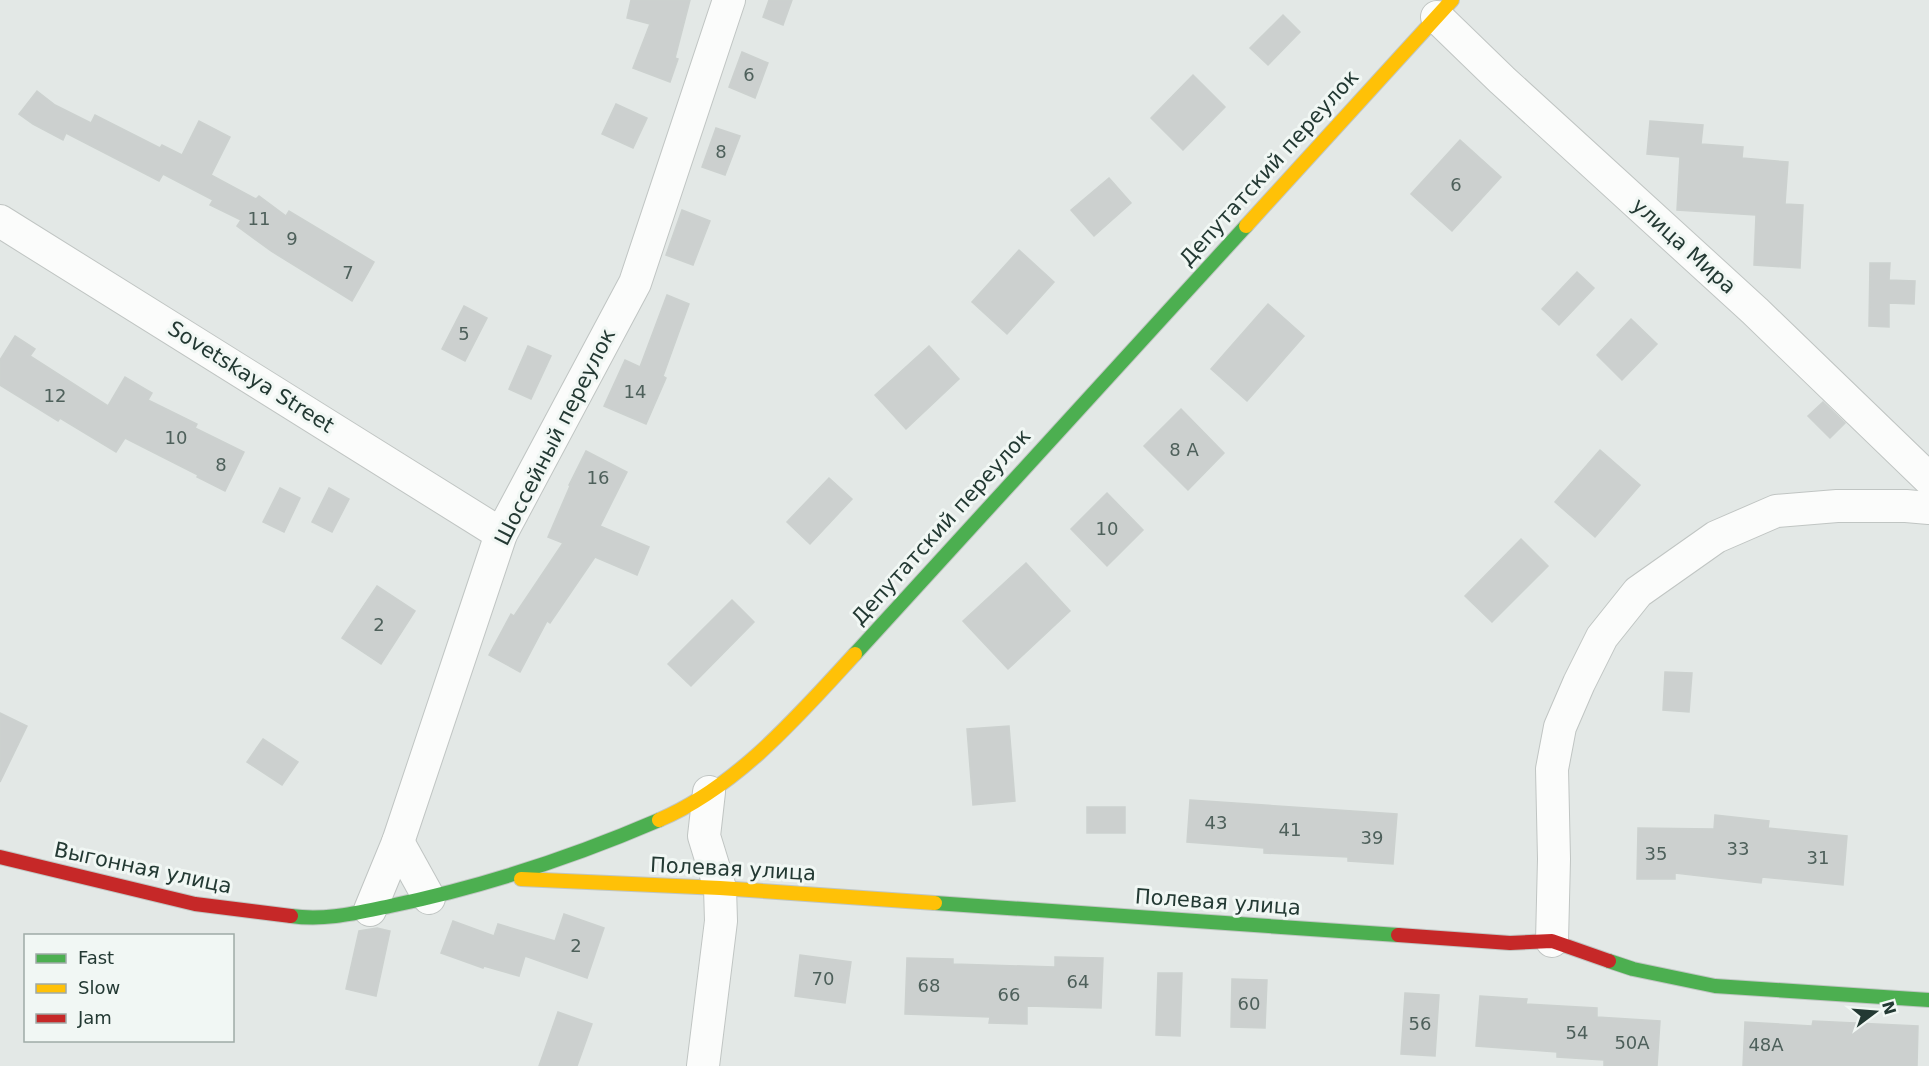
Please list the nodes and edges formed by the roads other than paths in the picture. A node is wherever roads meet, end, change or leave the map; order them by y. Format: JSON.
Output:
{"nodes":[{"id":1,"x":729,"y":0,"type":"edge"},
{"id":2,"x":1445,"y":8,"type":"edge"},
{"id":3,"x":0,"y":220,"type":"edge"},
{"id":4,"x":1929,"y":478,"type":"edge"},
{"id":5,"x":1929,"y":508,"type":"edge"},
{"id":6,"x":501,"y":534,"type":"junction"},
{"id":7,"x":709,"y":792,"type":"junction"},
{"id":8,"x":398,"y":842,"type":"junction"},
{"id":9,"x":0,"y":857,"type":"edge"},
{"id":10,"x":498,"y":878,"type":"junction"},
{"id":11,"x":720,"y":888,"type":"junction"},
{"id":12,"x":429,"y":898,"type":"junction"},
{"id":13,"x":360,"y":912,"type":"junction"},
{"id":14,"x":1552,"y":940,"type":"junction"},
{"id":15,"x":1929,"y":1000,"type":"edge"},
{"id":16,"x":703,"y":1066,"type":"edge"}],
"edges":[{"from":1,"to":6,"type":"street","name":"Шоссейный переулок"},
{"from":2,"to":4,"type":"street","name":"улица Мира"},
{"from":2,"to":7,"type":"street","name":"Депутатский переулок"},
{"from":3,"to":6,"type":"street","name":"Sovetskaya Street"},
{"from":5,"to":14,"type":"street"},
{"from":6,"to":8,"type":"street","name":"Шоссейный переулок"},
{"from":7,"to":10,"type":"street","name":"Депутатский переулок"},
{"from":7,"to":11,"type":"street"},
{"from":8,"to":12,"type":"street"},
{"from":8,"to":13,"type":"street","name":"Шоссейный переулок"},
{"from":9,"to":13,"type":"street","name":"Выгонная улица"},
{"from":10,"to":11,"type":"street","name":"Полевая улица"},
{"from":10,"to":12,"type":"street","name":"Депутатский переулок"},
{"from":11,"to":14,"type":"street","name":"Полевая улица"},
{"from":11,"to":16,"type":"street"},
{"from":12,"to":13,"type":"street","name":"Депутатский переулок"},
{"from":14,"to":15,"type":"street","name":"Полевая улица"}]}
